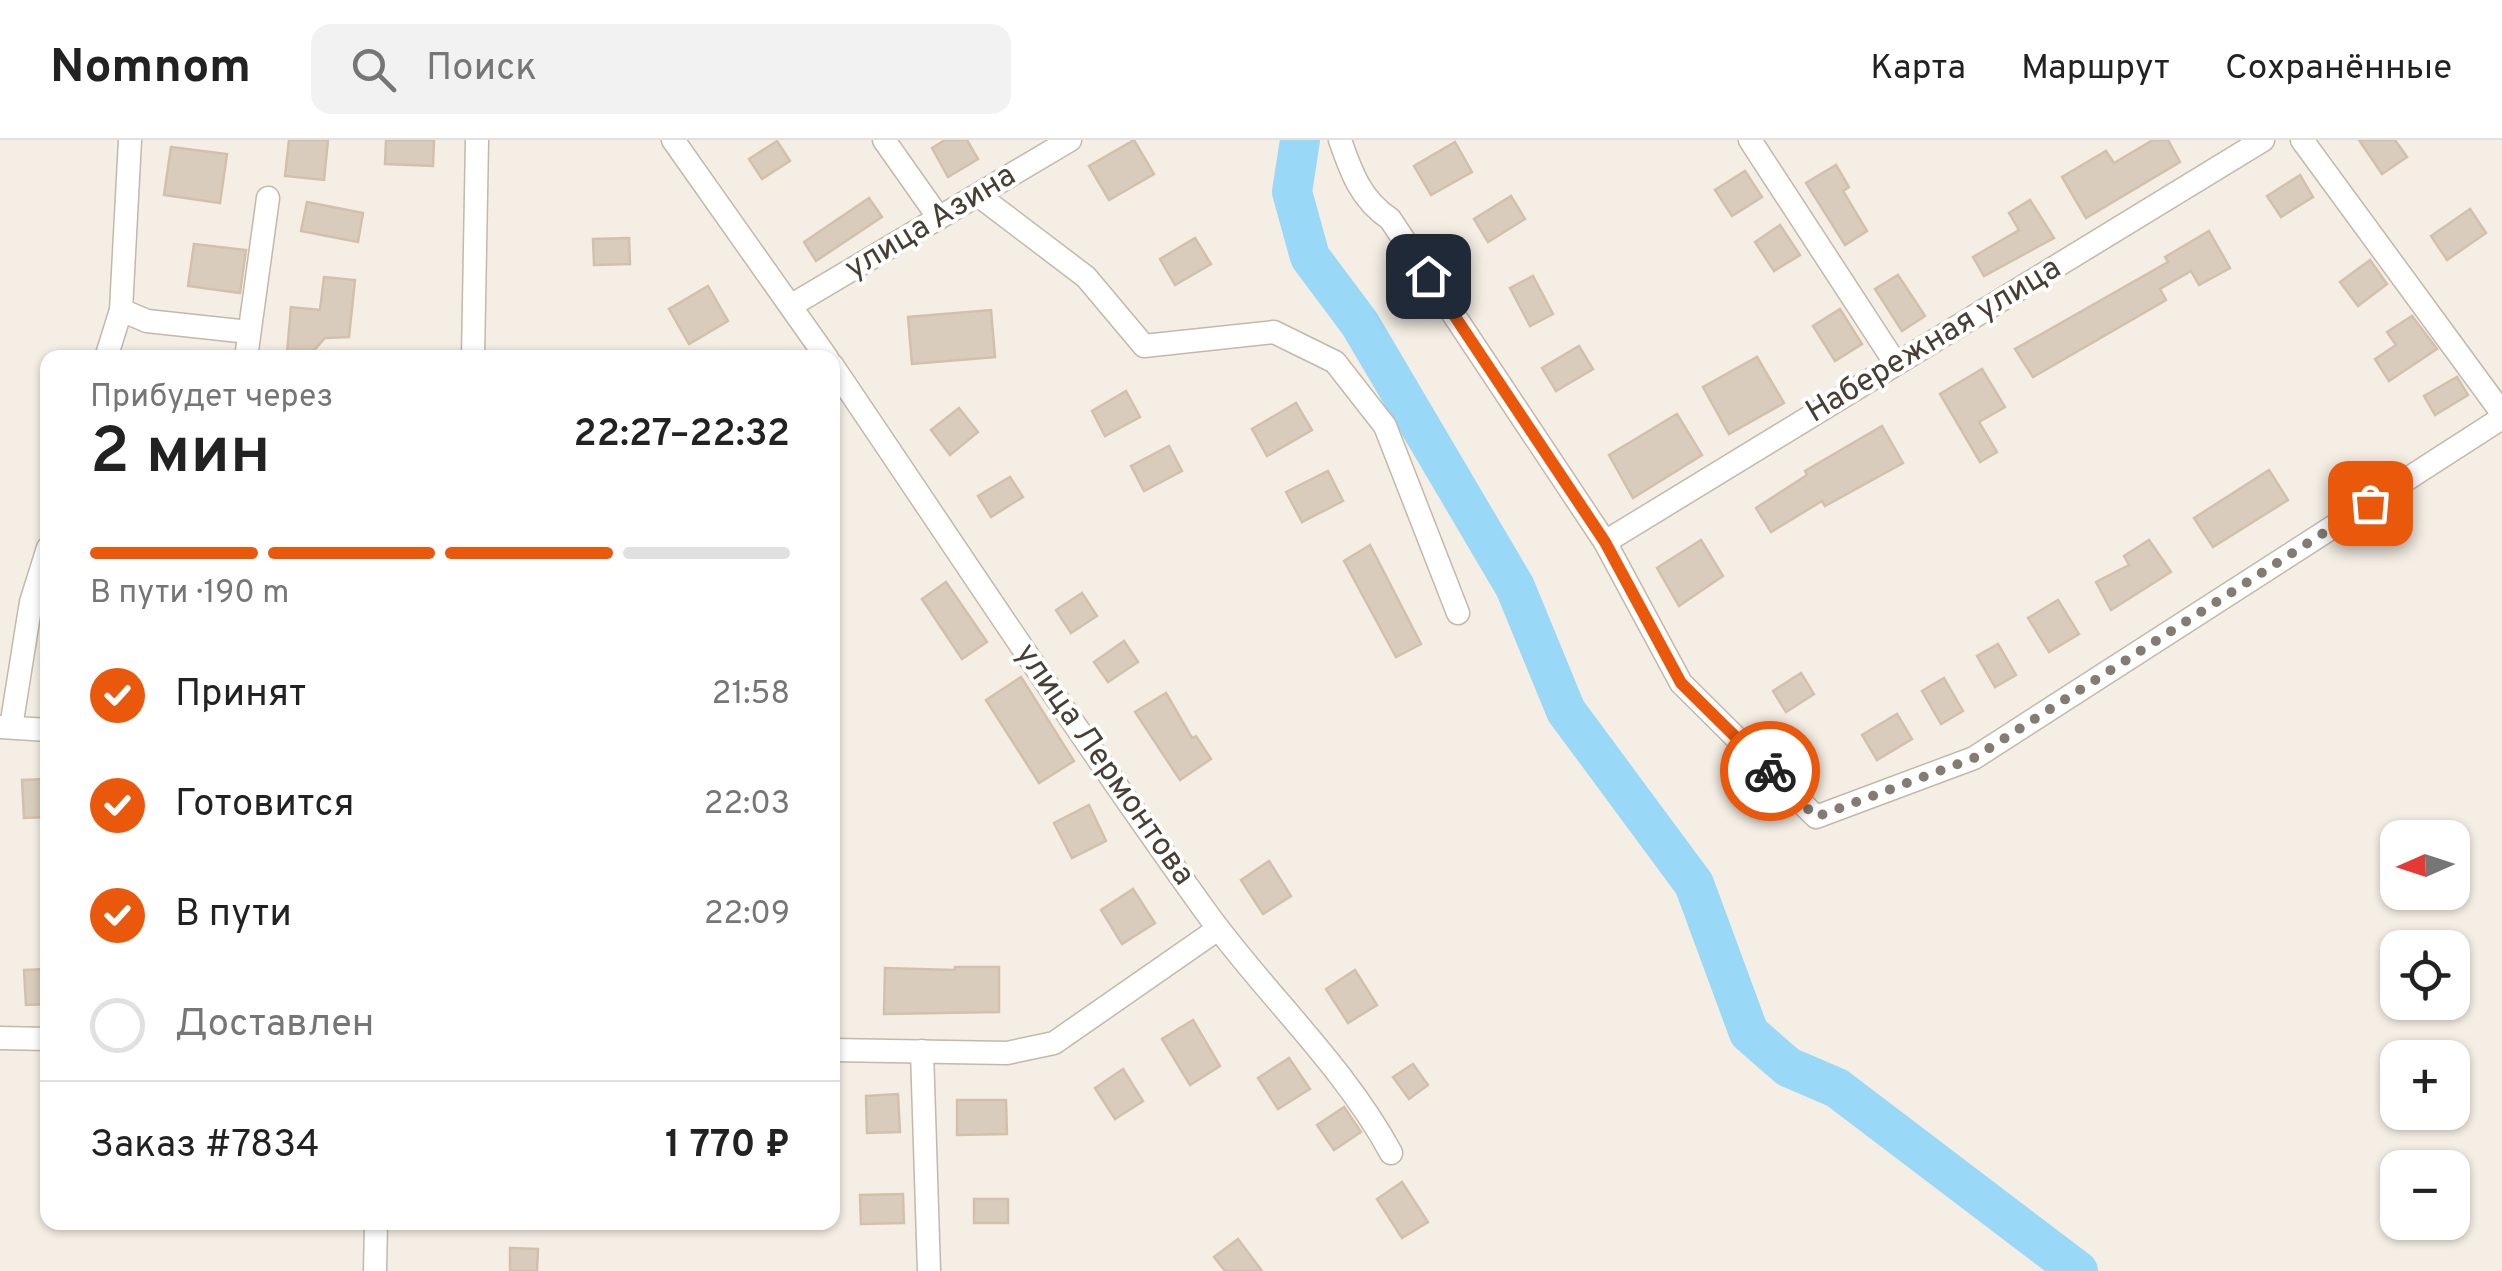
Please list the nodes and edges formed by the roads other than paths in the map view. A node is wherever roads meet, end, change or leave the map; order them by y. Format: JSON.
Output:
{"nodes":[{"id":1,"x":130,"y":140,"type":"edge"},
{"id":2,"x":477,"y":140,"type":"edge"},
{"id":3,"x":673,"y":140,"type":"edge"},
{"id":4,"x":884,"y":140,"type":"edge"},
{"id":5,"x":1070,"y":140,"type":"edge"},
{"id":6,"x":1340,"y":140,"type":"edge"},
{"id":7,"x":1750,"y":140,"type":"edge"},
{"id":8,"x":2262,"y":140,"type":"edge"},
{"id":9,"x":2302,"y":140,"type":"edge"},
{"id":10,"x":978,"y":194,"type":"junction"},
{"id":11,"x":268,"y":198,"type":"dead end"},
{"id":12,"x":939,"y":218,"type":"junction"},
{"id":13,"x":792,"y":306,"type":"junction"},
{"id":14,"x":121,"y":310,"type":"junction"},
{"id":15,"x":249,"y":332,"type":"junction"},
{"id":16,"x":108,"y":350,"type":"edge"},
{"id":17,"x":247,"y":350,"type":"edge"},
{"id":18,"x":472,"y":350,"type":"edge"},
{"id":19,"x":822,"y":350,"type":"edge"},
{"id":20,"x":1896,"y":364,"type":"junction"},
{"id":21,"x":840,"y":378,"type":"edge"},
{"id":22,"x":2502,"y":416,"type":"edge"},
{"id":23,"x":1605,"y":542,"type":"junction"},
{"id":24,"x":40,"y":573,"type":"edge"},
{"id":25,"x":1458,"y":613,"type":"dead end"},
{"id":26,"x":5,"y":727,"type":"edge"},
{"id":27,"x":40,"y":729,"type":"edge"},
{"id":28,"x":1218,"y":929,"type":"junction"},
{"id":29,"x":0,"y":1038,"type":"edge"},
{"id":30,"x":40,"y":1039,"type":"edge"},
{"id":31,"x":840,"y":1050,"type":"edge"},
{"id":32,"x":922,"y":1052,"type":"junction"},
{"id":33,"x":1391,"y":1153,"type":"dead end"},
{"id":34,"x":376,"y":1230,"type":"edge"},
{"id":35,"x":375,"y":1271,"type":"edge"},
{"id":36,"x":929,"y":1271,"type":"edge"}],
"edges":[{"from":1,"to":14,"type":"street"},
{"from":2,"to":18,"type":"street"},
{"from":3,"to":13,"type":"street"},
{"from":4,"to":12,"type":"street"},
{"from":5,"to":10,"type":"street","name":"улица Азина"},
{"from":6,"to":23,"type":"street"},
{"from":7,"to":20,"type":"street"},
{"from":8,"to":20,"type":"street","name":"Набережная улица"},
{"from":9,"to":22,"type":"street"},
{"from":10,"to":12,"type":"street","name":"улица Азина"},
{"from":10,"to":25,"type":"street"},
{"from":11,"to":15,"type":"street"},
{"from":12,"to":13,"type":"street","name":"улица Азина"},
{"from":13,"to":19,"type":"street"},
{"from":14,"to":15,"type":"street"},
{"from":14,"to":16,"type":"street"},
{"from":15,"to":17,"type":"street"},
{"from":20,"to":23,"type":"street","name":"Набережная улица"},
{"from":21,"to":28,"type":"street","name":"улица Лермонтова"},
{"from":22,"to":23,"type":"street"},
{"from":24,"to":26,"type":"street"},
{"from":26,"to":27,"type":"street"},
{"from":28,"to":32,"type":"street"},
{"from":28,"to":33,"type":"street","name":"улица Лермонтова"},
{"from":29,"to":30,"type":"street"},
{"from":31,"to":32,"type":"street"},
{"from":32,"to":36,"type":"street"},
{"from":34,"to":35,"type":"street"}]}
